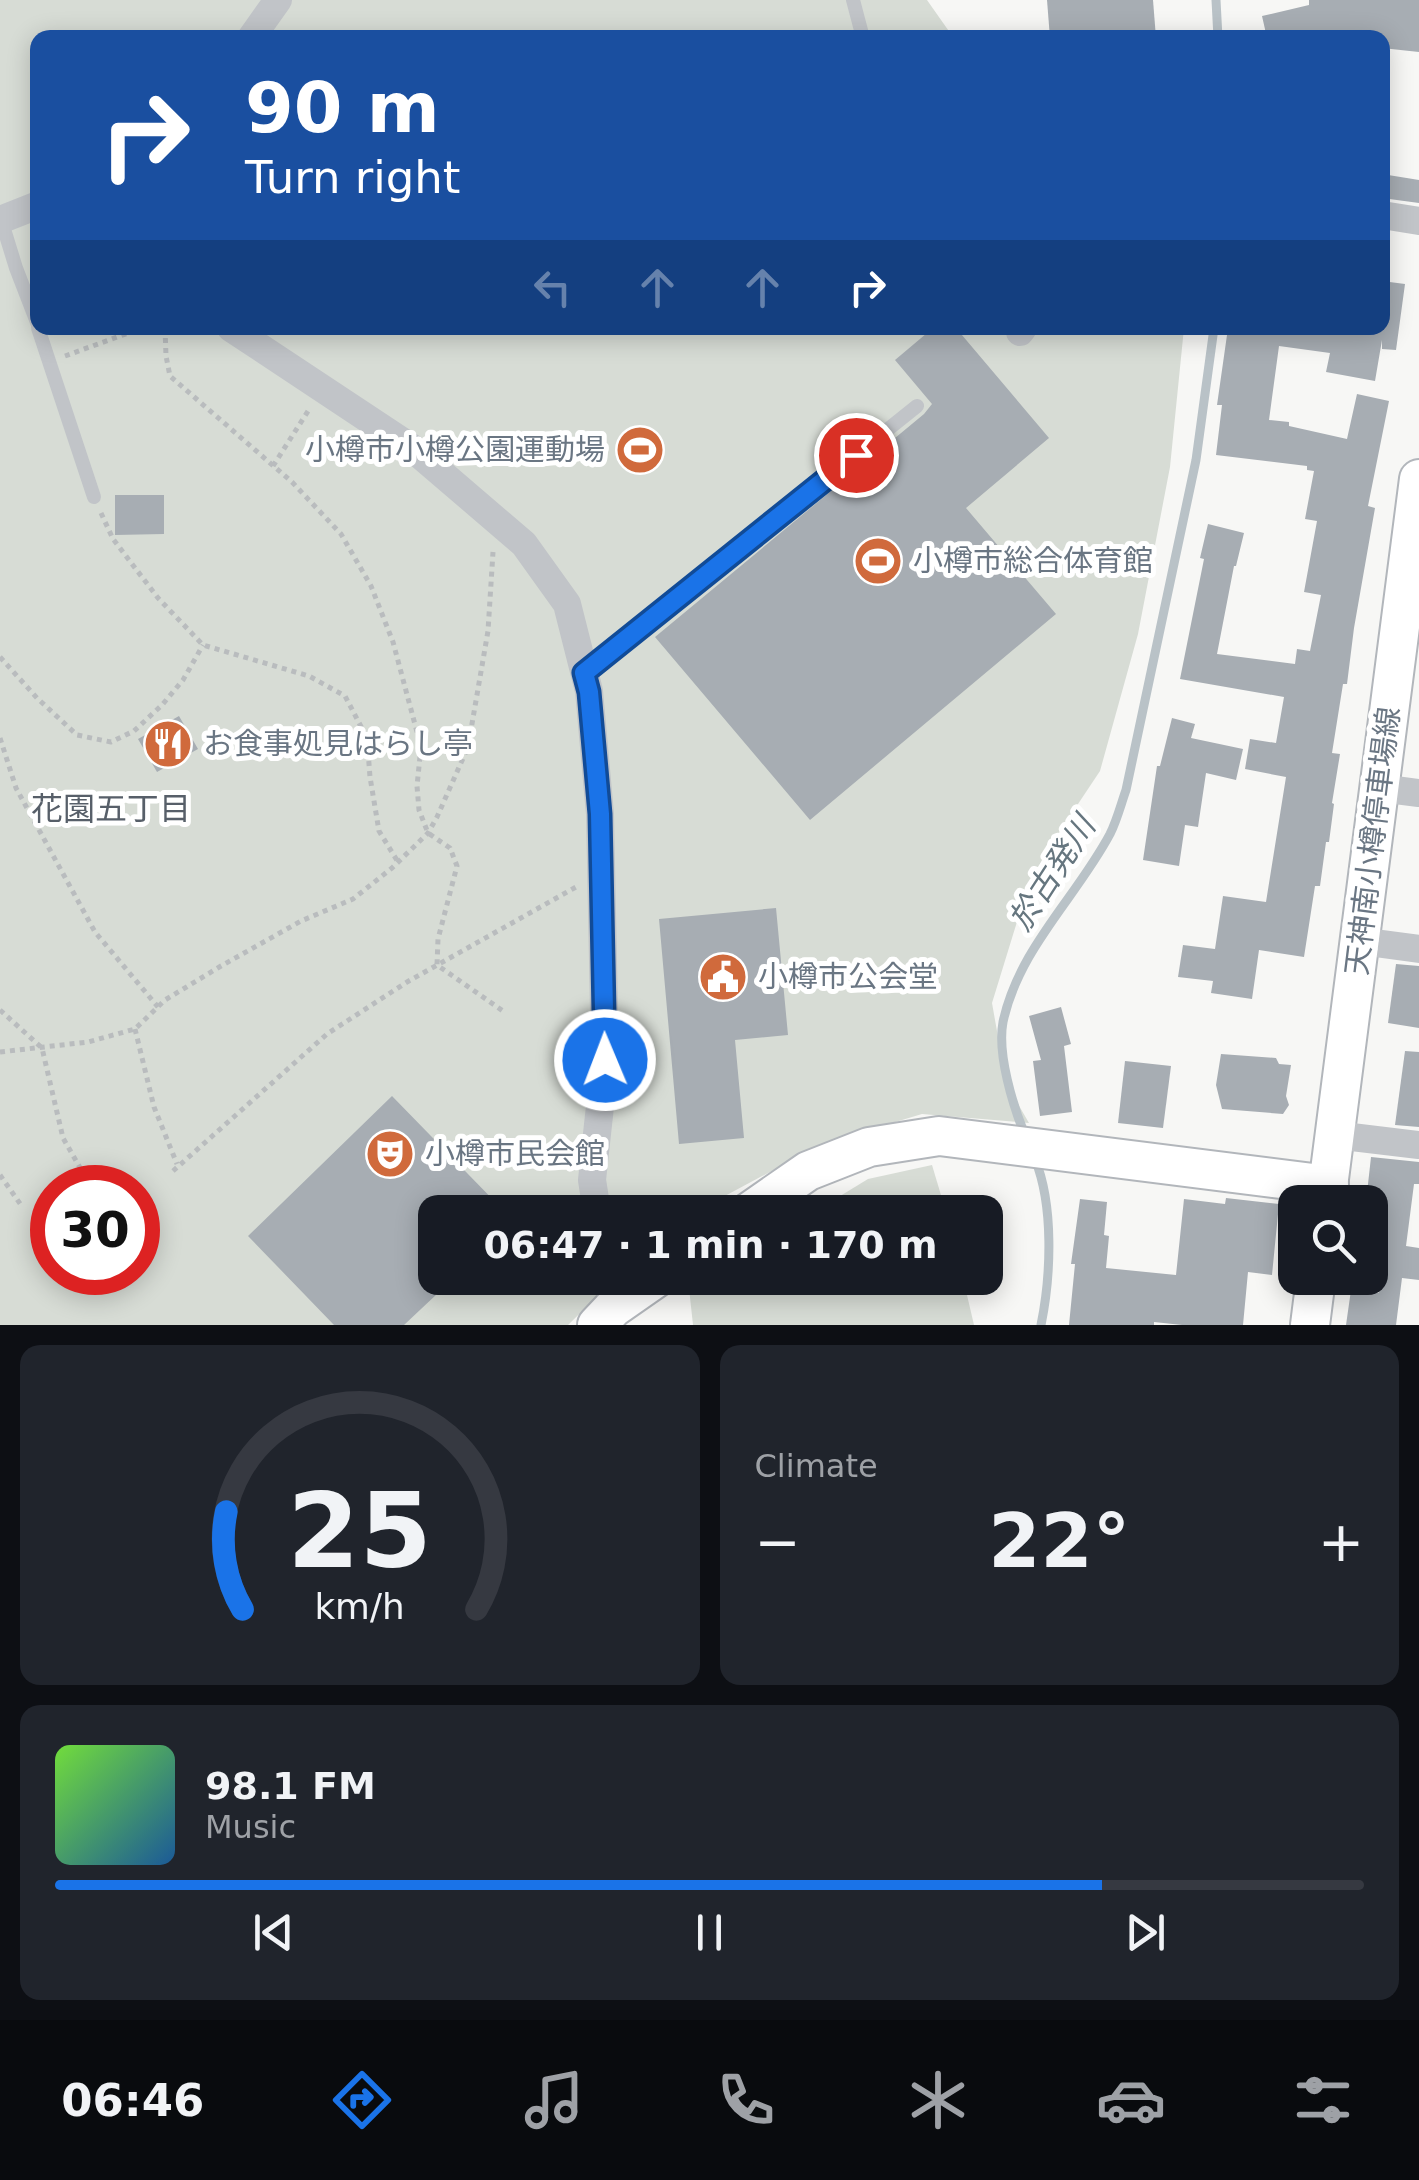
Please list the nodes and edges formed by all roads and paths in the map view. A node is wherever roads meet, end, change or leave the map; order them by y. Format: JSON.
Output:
{"nodes":[{"id":1,"x":278,"y":0,"type":"edge"},
{"id":2,"x":853,"y":0,"type":"edge"},
{"id":3,"x":257,"y":30,"type":"edge"},
{"id":4,"x":861,"y":30,"type":"edge"},
{"id":5,"x":30,"y":210,"type":"edge"},
{"id":6,"x":1390,"y":216,"type":"edge"},
{"id":7,"x":1419,"y":221,"type":"edge"},
{"id":8,"x":2,"y":225,"type":"edge"},
{"id":9,"x":30,"y":304,"type":"edge"},
{"id":10,"x":41,"y":335,"type":"edge"},
{"id":11,"x":123,"y":335,"type":"edge"},
{"id":12,"x":165,"y":335,"type":"edge"},
{"id":13,"x":241,"y":335,"type":"edge"},
{"id":14,"x":51,"y":361,"type":"junction"},
{"id":15,"x":322,"y":389,"type":"junction"},
{"id":16,"x":917,"y":406,"type":"dead end"},
{"id":17,"x":273,"y":466,"type":"junction"},
{"id":18,"x":1419,"y":478,"type":"edge"},
{"id":19,"x":94,"y":497,"type":"joint"},
{"id":20,"x":496,"y":520,"type":"junction"},
{"id":21,"x":1410,"y":618,"type":"edge"},
{"id":22,"x":203,"y":646,"type":"junction"},
{"id":23,"x":0,"y":657,"type":"edge"},
{"id":24,"x":584,"y":673,"type":"junction"},
{"id":25,"x":0,"y":738,"type":"edge"},
{"id":26,"x":1380,"y":788,"type":"junction"},
{"id":27,"x":1419,"y":793,"type":"edge"},
{"id":28,"x":428,"y":833,"type":"junction"},
{"id":29,"x":398,"y":862,"type":"junction"},
{"id":30,"x":601,"y":874,"type":"junction"},
{"id":31,"x":1360,"y":941,"type":"junction"},
{"id":32,"x":1419,"y":949,"type":"edge"},
{"id":33,"x":436,"y":965,"type":"junction"},
{"id":34,"x":158,"y":1007,"type":"junction"},
{"id":35,"x":0,"y":1010,"type":"edge"},
{"id":36,"x":502,"y":1011,"type":"dead end"},
{"id":37,"x":135,"y":1029,"type":"junction"},
{"id":38,"x":42,"y":1048,"type":"junction"},
{"id":39,"x":0,"y":1052,"type":"edge"},
{"id":40,"x":1335,"y":1135,"type":"junction"},
{"id":41,"x":1419,"y":1146,"type":"edge"},
{"id":42,"x":79,"y":1165,"type":"edge"},
{"id":43,"x":0,"y":1176,"type":"edge"},
{"id":44,"x":1329,"y":1185,"type":"edge"},
{"id":45,"x":1278,"y":1186,"type":"edge"},
{"id":46,"x":594,"y":1195,"type":"edge"},
{"id":47,"x":773,"y":1195,"type":"edge"},
{"id":48,"x":21,"y":1206,"type":"dead end"},
{"id":49,"x":1314,"y":1295,"type":"edge"},
{"id":50,"x":1310,"y":1325,"type":"edge"}],
"edges":[{"from":1,"to":3,"type":"street"},
{"from":2,"to":4,"type":"lane"},
{"from":5,"to":8,"type":"street"},
{"from":6,"to":7,"type":"street"},
{"from":8,"to":9,"type":"lane"},
{"from":10,"to":14,"type":"lane"},
{"from":11,"to":14,"type":"path"},
{"from":12,"to":17,"type":"path"},
{"from":13,"to":15,"type":"street"},
{"from":14,"to":19,"type":"lane"},
{"from":15,"to":17,"type":"path"},
{"from":15,"to":20,"type":"street"},
{"from":16,"to":24,"type":"lane"},
{"from":17,"to":28,"type":"path"},
{"from":18,"to":21,"type":"main road","name":"天神南小樽停車場線"},
{"from":19,"to":22,"type":"path"},
{"from":20,"to":24,"type":"street"},
{"from":20,"to":28,"type":"path"},
{"from":21,"to":26,"type":"main road","name":"天神南小樽停車場線"},
{"from":22,"to":23,"type":"path"},
{"from":22,"to":29,"type":"path"},
{"from":24,"to":30,"type":"street"},
{"from":25,"to":34,"type":"path"},
{"from":26,"to":27,"type":"street"},
{"from":26,"to":31,"type":"main road","name":"天神南小樽停車場線"},
{"from":28,"to":29,"type":"path"},
{"from":28,"to":33,"type":"path"},
{"from":29,"to":34,"type":"path"},
{"from":30,"to":33,"type":"path"},
{"from":30,"to":46,"type":"street"},
{"from":31,"to":32,"type":"street"},
{"from":31,"to":40,"type":"main road","name":"天神南小樽停車場線"},
{"from":33,"to":36,"type":"path"},
{"from":33,"to":37,"type":"path"},
{"from":34,"to":37,"type":"path"},
{"from":35,"to":38,"type":"path"},
{"from":37,"to":38,"type":"path"},
{"from":38,"to":39,"type":"path"},
{"from":38,"to":42,"type":"path"},
{"from":40,"to":41,"type":"street"},
{"from":40,"to":44,"type":"main road","name":"天神南小樽停車場線"},
{"from":43,"to":48,"type":"path"},
{"from":45,"to":47,"type":"main road"},
{"from":49,"to":50,"type":"main road"}]}
